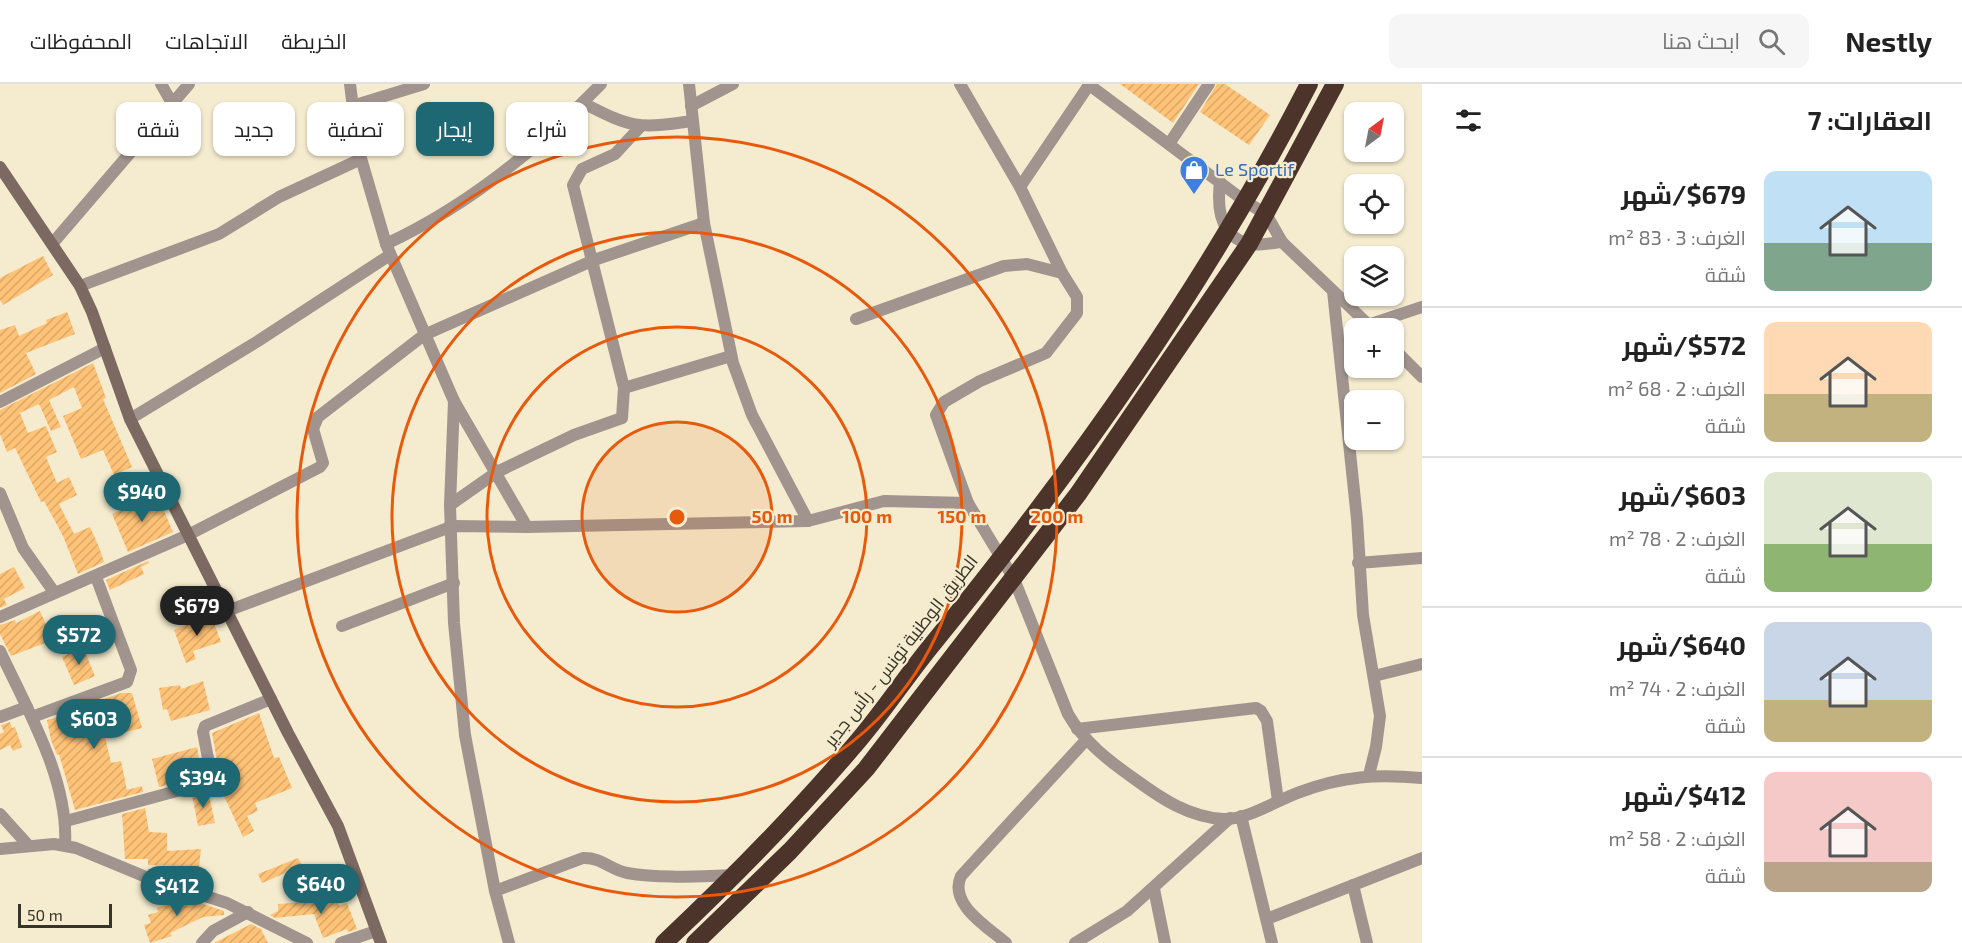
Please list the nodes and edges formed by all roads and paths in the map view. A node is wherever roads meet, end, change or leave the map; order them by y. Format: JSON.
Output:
{"nodes":[{"id":1,"x":162,"y":84,"type":"edge"},
{"id":2,"x":189,"y":84,"type":"edge"},
{"id":3,"x":424,"y":84,"type":"edge"},
{"id":4,"x":601,"y":84,"type":"edge"},
{"id":5,"x":689,"y":84,"type":"edge"},
{"id":6,"x":733,"y":84,"type":"edge"},
{"id":7,"x":960,"y":84,"type":"edge"},
{"id":8,"x":1089,"y":84,"type":"edge"},
{"id":9,"x":1209,"y":84,"type":"edge"},
{"id":10,"x":1309,"y":84,"type":"edge"},
{"id":11,"x":1335,"y":84,"type":"edge"},
{"id":12,"x":348,"y":85,"type":"edge"},
{"id":13,"x":171,"y":102,"type":"edge"},
{"id":14,"x":173,"y":102,"type":"edge"},
{"id":15,"x":351,"y":102,"type":"edge"},
{"id":16,"x":365,"y":102,"type":"edge"},
{"id":17,"x":583,"y":102,"type":"edge"},
{"id":18,"x":588,"y":106,"type":"edge"},
{"id":19,"x":691,"y":106,"type":"junction"},
{"id":20,"x":692,"y":121,"type":"junction"},
{"id":21,"x":640,"y":127,"type":"junction"},
{"id":22,"x":1169,"y":144,"type":"junction"},
{"id":23,"x":127,"y":156,"type":"edge"},
{"id":24,"x":360,"y":156,"type":"edge"},
{"id":25,"x":523,"y":156,"type":"edge"},
{"id":26,"x":361,"y":159,"type":"junction"},
{"id":27,"x":0,"y":167,"type":"edge"},
{"id":28,"x":1220,"y":182,"type":"junction"},
{"id":29,"x":1020,"y":187,"type":"junction"},
{"id":30,"x":1245,"y":202,"type":"junction"},
{"id":31,"x":1266,"y":214,"type":"junction"},
{"id":32,"x":704,"y":223,"type":"junction"},
{"id":33,"x":1227,"y":231,"type":"junction"},
{"id":34,"x":1282,"y":242,"type":"junction"},
{"id":35,"x":52,"y":244,"type":"junction"},
{"id":36,"x":1249,"y":244,"type":"junction"},
{"id":37,"x":388,"y":249,"type":"junction"},
{"id":38,"x":594,"y":260,"type":"junction"},
{"id":39,"x":1062,"y":273,"type":"junction"},
{"id":40,"x":80,"y":286,"type":"junction"},
{"id":41,"x":1333,"y":291,"type":"junction"},
{"id":42,"x":1422,"y":307,"type":"edge"},
{"id":43,"x":1361,"y":318,"type":"edge"},
{"id":44,"x":1393,"y":318,"type":"edge"},
{"id":45,"x":856,"y":319,"type":"dead end"},
{"id":46,"x":424,"y":335,"type":"junction"},
{"id":47,"x":105,"y":348,"type":"junction"},
{"id":48,"x":731,"y":356,"type":"junction"},
{"id":49,"x":1404,"y":360,"type":"edge"},
{"id":50,"x":1422,"y":377,"type":"edge"},
{"id":51,"x":624,"y":388,"type":"junction"},
{"id":52,"x":454,"y":401,"type":"junction"},
{"id":53,"x":0,"y":402,"type":"edge"},
{"id":54,"x":130,"y":418,"type":"junction"},
{"id":55,"x":497,"y":472,"type":"junction"},
{"id":56,"x":0,"y":493,"type":"edge"},
{"id":57,"x":968,"y":502,"type":"junction"},
{"id":58,"x":450,"y":505,"type":"junction"},
{"id":59,"x":808,"y":521,"type":"junction"},
{"id":60,"x":453,"y":526,"type":"junction"},
{"id":61,"x":527,"y":527,"type":"junction"},
{"id":62,"x":188,"y":535,"type":"junction"},
{"id":63,"x":1422,"y":558,"type":"edge"},
{"id":64,"x":1001,"y":559,"type":"junction"},
{"id":65,"x":1358,"y":563,"type":"junction"},
{"id":66,"x":96,"y":577,"type":"junction"},
{"id":67,"x":1014,"y":579,"type":"junction"},
{"id":68,"x":454,"y":584,"type":"junction"},
{"id":69,"x":54,"y":592,"type":"junction"},
{"id":70,"x":227,"y":611,"type":"junction"},
{"id":71,"x":0,"y":617,"type":"edge"},
{"id":72,"x":342,"y":626,"type":"dead end"},
{"id":73,"x":0,"y":651,"type":"edge"},
{"id":74,"x":1422,"y":664,"type":"edge"},
{"id":75,"x":1374,"y":676,"type":"junction"},
{"id":76,"x":271,"y":699,"type":"junction"},
{"id":77,"x":29,"y":712,"type":"junction"},
{"id":78,"x":0,"y":717,"type":"edge"},
{"id":79,"x":1077,"y":729,"type":"junction"},
{"id":80,"x":1086,"y":740,"type":"junction"},
{"id":81,"x":1369,"y":775,"type":"junction"},
{"id":82,"x":1422,"y":778,"type":"edge"},
{"id":83,"x":1278,"y":801,"type":"junction"},
{"id":84,"x":0,"y":814,"type":"edge"},
{"id":85,"x":1236,"y":817,"type":"junction"},
{"id":86,"x":66,"y":821,"type":"junction"},
{"id":87,"x":28,"y":845,"type":"junction"},
{"id":88,"x":65,"y":845,"type":"junction"},
{"id":89,"x":0,"y":849,"type":"edge"},
{"id":90,"x":1422,"y":858,"type":"edge"},
{"id":91,"x":736,"y":875,"type":"junction"},
{"id":92,"x":1353,"y":885,"type":"junction"},
{"id":93,"x":1154,"y":889,"type":"junction"},
{"id":94,"x":495,"y":891,"type":"junction"},
{"id":95,"x":248,"y":912,"type":"junction"},
{"id":96,"x":1267,"y":920,"type":"junction"},
{"id":97,"x":376,"y":931,"type":"junction"},
{"id":98,"x":202,"y":943,"type":"edge"},
{"id":99,"x":307,"y":943,"type":"edge"},
{"id":100,"x":341,"y":943,"type":"edge"},
{"id":101,"x":381,"y":943,"type":"edge"},
{"id":102,"x":509,"y":943,"type":"edge"},
{"id":103,"x":664,"y":943,"type":"edge"},
{"id":104,"x":695,"y":943,"type":"edge"},
{"id":105,"x":1006,"y":943,"type":"edge"},
{"id":106,"x":1075,"y":943,"type":"edge"},
{"id":107,"x":1166,"y":943,"type":"edge"},
{"id":108,"x":1272,"y":943,"type":"edge"},
{"id":109,"x":1367,"y":943,"type":"edge"}],
"edges":[{"from":1,"to":13,"type":"street"},
{"from":2,"to":14,"type":"street"},
{"from":3,"to":16,"type":"street"},
{"from":4,"to":17,"type":"street"},
{"from":5,"to":19,"type":"street"},
{"from":6,"to":19,"type":"street"},
{"from":7,"to":29,"type":"street"},
{"from":8,"to":22,"type":"street"},
{"from":8,"to":29,"type":"street"},
{"from":9,"to":22,"type":"street"},
{"from":10,"to":30,"type":"highway","name":"الطريق الوطنية تونس - رأس جدير"},
{"from":11,"to":31,"type":"highway"},
{"from":12,"to":15,"type":"street"},
{"from":18,"to":21,"type":"street"},
{"from":19,"to":20,"type":"street"},
{"from":20,"to":21,"type":"street"},
{"from":20,"to":32,"type":"street"},
{"from":21,"to":38,"type":"street"},
{"from":22,"to":28,"type":"street"},
{"from":23,"to":35,"type":"street"},
{"from":24,"to":26,"type":"street"},
{"from":25,"to":37,"type":"street"},
{"from":26,"to":37,"type":"street"},
{"from":26,"to":40,"type":"street"},
{"from":27,"to":35,"type":"street"},
{"from":28,"to":30,"type":"street"},
{"from":28,"to":33,"type":"street"},
{"from":29,"to":39,"type":"street"},
{"from":30,"to":31,"type":"street"},
{"from":30,"to":33,"type":"highway","name":"الطريق الوطنية تونس - رأس جدير"},
{"from":31,"to":34,"type":"street"},
{"from":31,"to":36,"type":"highway"},
{"from":32,"to":38,"type":"street"},
{"from":32,"to":48,"type":"street"},
{"from":33,"to":36,"type":"street"},
{"from":33,"to":64,"type":"highway","name":"الطريق الوطنية تونس - رأس جدير"},
{"from":34,"to":36,"type":"street"},
{"from":34,"to":41,"type":"street"},
{"from":35,"to":40,"type":"street"},
{"from":36,"to":67,"type":"highway"},
{"from":37,"to":46,"type":"street"},
{"from":37,"to":54,"type":"street"},
{"from":38,"to":46,"type":"street"},
{"from":38,"to":51,"type":"street"},
{"from":39,"to":45,"type":"street"},
{"from":39,"to":57,"type":"street"},
{"from":40,"to":47,"type":"street"},
{"from":41,"to":43,"type":"street"},
{"from":41,"to":65,"type":"street"},
{"from":42,"to":44,"type":"street"},
{"from":46,"to":52,"type":"street"},
{"from":46,"to":62,"type":"street"},
{"from":47,"to":53,"type":"street"},
{"from":47,"to":54,"type":"street"},
{"from":48,"to":51,"type":"street"},
{"from":48,"to":59,"type":"street"},
{"from":49,"to":50,"type":"street"},
{"from":51,"to":55,"type":"street"},
{"from":52,"to":55,"type":"street"},
{"from":52,"to":58,"type":"street"},
{"from":54,"to":62,"type":"street"},
{"from":55,"to":58,"type":"street"},
{"from":55,"to":61,"type":"street"},
{"from":56,"to":69,"type":"street"},
{"from":57,"to":59,"type":"street"},
{"from":57,"to":64,"type":"street"},
{"from":58,"to":60,"type":"street"},
{"from":59,"to":61,"type":"street"},
{"from":60,"to":61,"type":"street"},
{"from":60,"to":68,"type":"street"},
{"from":60,"to":70,"type":"street"},
{"from":62,"to":66,"type":"street"},
{"from":62,"to":70,"type":"street"},
{"from":63,"to":65,"type":"street"},
{"from":64,"to":67,"type":"street"},
{"from":64,"to":91,"type":"highway","name":"الطريق الوطنية تونس - رأس جدير"},
{"from":65,"to":75,"type":"street"},
{"from":66,"to":69,"type":"street"},
{"from":66,"to":77,"type":"street"},
{"from":67,"to":79,"type":"street"},
{"from":67,"to":104,"type":"highway"},
{"from":68,"to":72,"type":"street"},
{"from":68,"to":94,"type":"street"},
{"from":69,"to":71,"type":"street"},
{"from":70,"to":76,"type":"street"},
{"from":73,"to":77,"type":"street"},
{"from":74,"to":75,"type":"street"},
{"from":75,"to":81,"type":"street"},
{"from":76,"to":86,"type":"street"},
{"from":76,"to":97,"type":"street"},
{"from":77,"to":78,"type":"street"},
{"from":77,"to":86,"type":"street"},
{"from":79,"to":80,"type":"street"},
{"from":79,"to":83,"type":"street"},
{"from":80,"to":85,"type":"street"},
{"from":80,"to":105,"type":"street"},
{"from":81,"to":82,"type":"street"},
{"from":81,"to":83,"type":"street"},
{"from":83,"to":85,"type":"street"},
{"from":84,"to":87,"type":"street"},
{"from":85,"to":93,"type":"street"},
{"from":85,"to":96,"type":"street"},
{"from":86,"to":88,"type":"street"},
{"from":87,"to":88,"type":"street"},
{"from":87,"to":89,"type":"street"},
{"from":88,"to":95,"type":"street"},
{"from":90,"to":92,"type":"street"},
{"from":91,"to":94,"type":"street"},
{"from":91,"to":103,"type":"highway","name":"الطريق الوطنية تونس - رأس جدير"},
{"from":92,"to":96,"type":"street"},
{"from":92,"to":109,"type":"street"},
{"from":93,"to":106,"type":"street"},
{"from":93,"to":107,"type":"street"},
{"from":94,"to":102,"type":"street"},
{"from":95,"to":98,"type":"street"},
{"from":95,"to":99,"type":"street"},
{"from":96,"to":108,"type":"street"},
{"from":97,"to":100,"type":"street"},
{"from":97,"to":101,"type":"street"}]}
